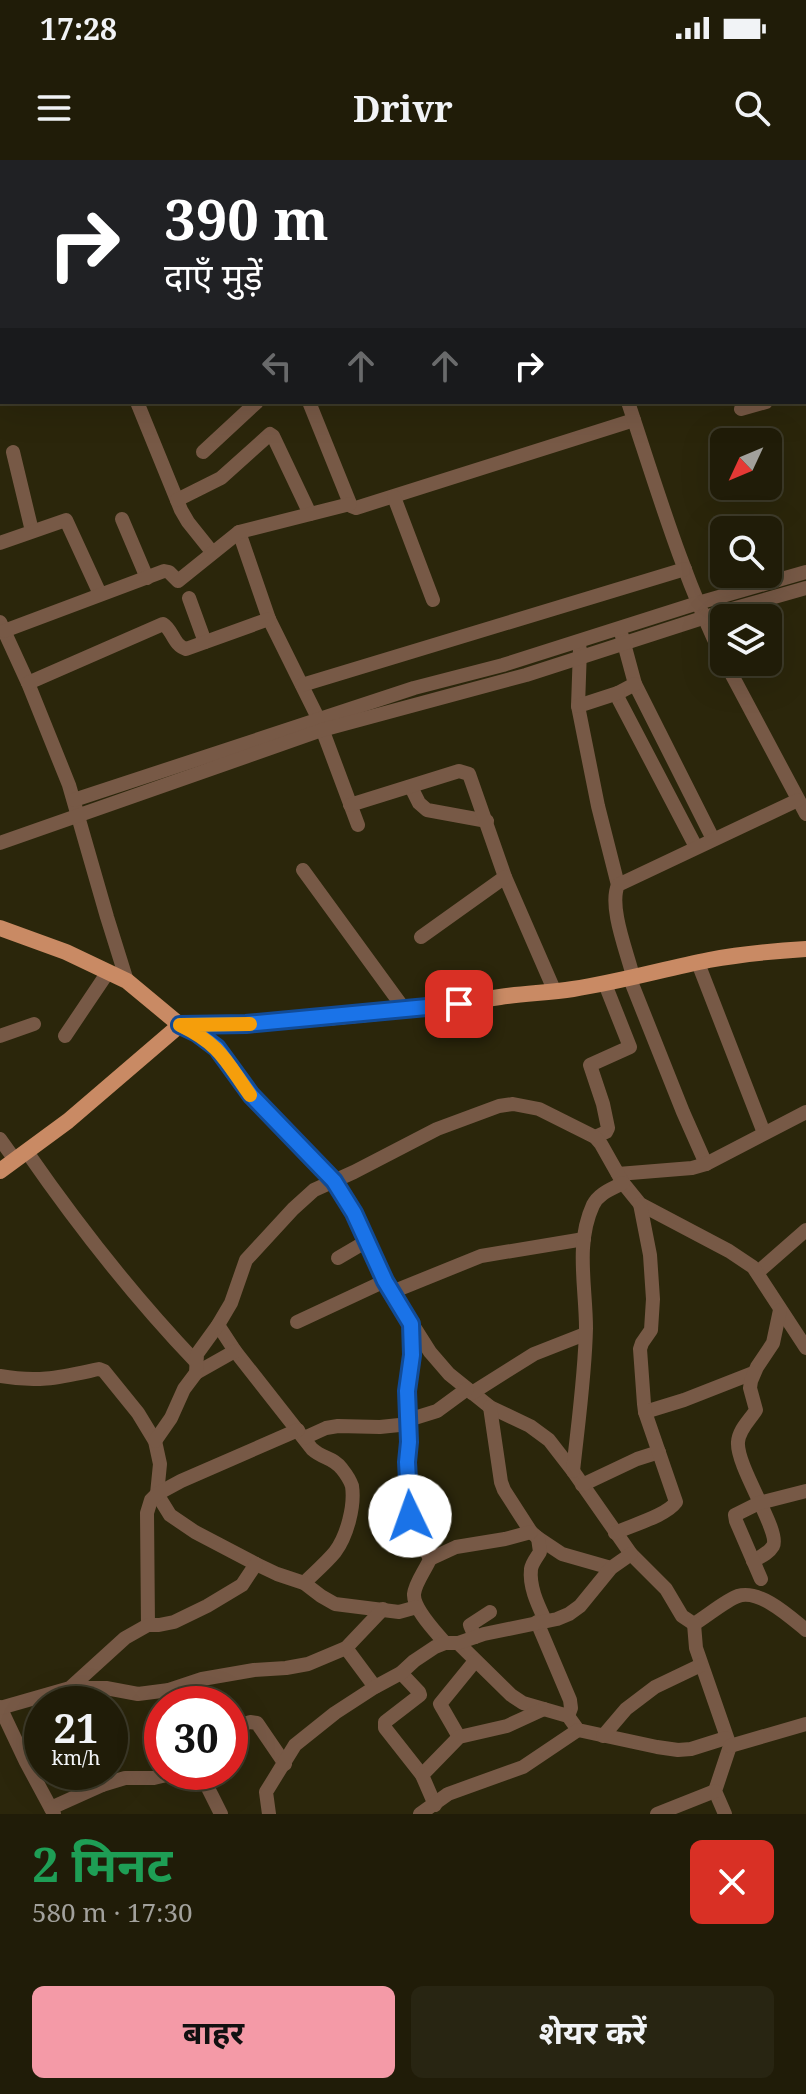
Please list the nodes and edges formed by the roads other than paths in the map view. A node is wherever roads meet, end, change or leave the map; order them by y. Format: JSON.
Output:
{"nodes":[{"id":1,"x":141,"y":404,"type":"edge"},
{"id":2,"x":255,"y":404,"type":"edge"},
{"id":3,"x":310,"y":404,"type":"edge"},
{"id":4,"x":629,"y":404,"type":"edge"},
{"id":5,"x":759,"y":404,"type":"edge"},
{"id":6,"x":741,"y":409,"type":"dead end"},
{"id":7,"x":634,"y":420,"type":"junction"},
{"id":8,"x":13,"y":452,"type":"dead end"},
{"id":9,"x":203,"y":452,"type":"dead end"},
{"id":10,"x":394,"y":497,"type":"junction"},
{"id":11,"x":177,"y":500,"type":"junction"},
{"id":12,"x":350,"y":504,"type":"junction"},
{"id":13,"x":310,"y":514,"type":"junction"},
{"id":14,"x":122,"y":519,"type":"dead end"},
{"id":15,"x":32,"y":531,"type":"junction"},
{"id":16,"x":239,"y":532,"type":"junction"},
{"id":17,"x":0,"y":543,"type":"edge"},
{"id":18,"x":212,"y":552,"type":"junction"},
{"id":19,"x":685,"y":569,"type":"junction"},
{"id":20,"x":806,"y":572,"type":"edge"},
{"id":21,"x":147,"y":578,"type":"junction"},
{"id":22,"x":806,"y":588,"type":"edge"},
{"id":23,"x":100,"y":594,"type":"junction"},
{"id":24,"x":189,"y":598,"type":"dead end"},
{"id":25,"x":433,"y":600,"type":"dead end"},
{"id":26,"x":698,"y":603,"type":"junction"},
{"id":27,"x":704,"y":618,"type":"junction"},
{"id":28,"x":269,"y":619,"type":"junction"},
{"id":29,"x":2,"y":626,"type":"edge"},
{"id":30,"x":620,"y":628,"type":"junction"},
{"id":31,"x":710,"y":631,"type":"edge"},
{"id":32,"x":581,"y":639,"type":"junction"},
{"id":33,"x":205,"y":642,"type":"junction"},
{"id":34,"x":623,"y":644,"type":"junction"},
{"id":35,"x":580,"y":658,"type":"junction"},
{"id":36,"x":732,"y":676,"type":"edge"},
{"id":37,"x":28,"y":683,"type":"junction"},
{"id":38,"x":635,"y":684,"type":"junction"},
{"id":39,"x":302,"y":685,"type":"junction"},
{"id":40,"x":618,"y":693,"type":"junction"},
{"id":41,"x":578,"y":706,"type":"junction"},
{"id":42,"x":320,"y":724,"type":"junction"},
{"id":43,"x":411,"y":787,"type":"junction"},
{"id":44,"x":74,"y":800,"type":"junction"},
{"id":45,"x":798,"y":800,"type":"junction"},
{"id":46,"x":350,"y":805,"type":"junction"},
{"id":47,"x":806,"y":814,"type":"edge"},
{"id":48,"x":78,"y":816,"type":"junction"},
{"id":49,"x":487,"y":821,"type":"junction"},
{"id":50,"x":358,"y":825,"type":"dead end"},
{"id":51,"x":713,"y":839,"type":"junction"},
{"id":52,"x":0,"y":843,"type":"edge"},
{"id":53,"x":696,"y":847,"type":"junction"},
{"id":54,"x":303,"y":870,"type":"dead end"},
{"id":55,"x":505,"y":877,"type":"junction"},
{"id":56,"x":618,"y":885,"type":"junction"},
{"id":57,"x":0,"y":928,"type":"edge"},
{"id":58,"x":0,"y":937,"type":"edge"},
{"id":59,"x":421,"y":937,"type":"dead end"},
{"id":60,"x":806,"y":941,"type":"edge"},
{"id":61,"x":806,"y":949,"type":"edge"},
{"id":62,"x":698,"y":963,"type":"junction"},
{"id":63,"x":631,"y":974,"type":"junction"},
{"id":64,"x":104,"y":978,"type":"junction"},
{"id":65,"x":127,"y":981,"type":"junction"},
{"id":66,"x":605,"y":984,"type":"junction"},
{"id":67,"x":548,"y":989,"type":"junction"},
{"id":68,"x":146,"y":997,"type":"junction"},
{"id":69,"x":405,"y":1010,"type":"junction"},
{"id":70,"x":34,"y":1024,"type":"dead end"},
{"id":71,"x":180,"y":1025,"type":"junction"},
{"id":72,"x":0,"y":1036,"type":"edge"},
{"id":73,"x":65,"y":1036,"type":"dead end"},
{"id":74,"x":655,"y":1039,"type":"junction"},
{"id":75,"x":630,"y":1047,"type":"junction"},
{"id":76,"x":806,"y":1112,"type":"edge"},
{"id":77,"x":764,"y":1133,"type":"junction"},
{"id":78,"x":595,"y":1137,"type":"junction"},
{"id":79,"x":0,"y":1139,"type":"edge"},
{"id":80,"x":21,"y":1156,"type":"junction"},
{"id":81,"x":706,"y":1164,"type":"junction"},
{"id":82,"x":0,"y":1171,"type":"edge"},
{"id":83,"x":621,"y":1179,"type":"junction"},
{"id":84,"x":334,"y":1181,"type":"junction"},
{"id":85,"x":640,"y":1204,"type":"junction"},
{"id":86,"x":806,"y":1230,"type":"edge"},
{"id":87,"x":584,"y":1239,"type":"junction"},
{"id":88,"x":367,"y":1241,"type":"junction"},
{"id":89,"x":338,"y":1258,"type":"dead end"},
{"id":90,"x":758,"y":1272,"type":"junction"},
{"id":91,"x":389,"y":1286,"type":"junction"},
{"id":92,"x":780,"y":1310,"type":"junction"},
{"id":93,"x":297,"y":1322,"type":"dead end"},
{"id":94,"x":411,"y":1324,"type":"junction"},
{"id":95,"x":218,"y":1325,"type":"junction"},
{"id":96,"x":799,"y":1326,"type":"edge"},
{"id":97,"x":585,"y":1334,"type":"junction"},
{"id":98,"x":806,"y":1348,"type":"edge"},
{"id":99,"x":235,"y":1351,"type":"junction"},
{"id":100,"x":196,"y":1367,"type":"junction"},
{"id":101,"x":753,"y":1373,"type":"junction"},
{"id":102,"x":0,"y":1376,"type":"edge"},
{"id":103,"x":470,"y":1391,"type":"junction"},
{"id":104,"x":490,"y":1407,"type":"junction"},
{"id":105,"x":645,"y":1412,"type":"junction"},
{"id":106,"x":409,"y":1422,"type":"junction"},
{"id":107,"x":301,"y":1434,"type":"junction"},
{"id":108,"x":155,"y":1441,"type":"junction"},
{"id":109,"x":659,"y":1452,"type":"junction"},
{"id":110,"x":573,"y":1471,"type":"junction"},
{"id":111,"x":582,"y":1485,"type":"junction"},
{"id":112,"x":806,"y":1491,"type":"edge"},
{"id":113,"x":157,"y":1494,"type":"junction"},
{"id":114,"x":759,"y":1503,"type":"junction"},
{"id":115,"x":615,"y":1533,"type":"junction"},
{"id":116,"x":535,"y":1535,"type":"junction"},
{"id":117,"x":631,"y":1554,"type":"junction"},
{"id":118,"x":430,"y":1559,"type":"junction"},
{"id":119,"x":753,"y":1561,"type":"junction"},
{"id":120,"x":256,"y":1564,"type":"junction"},
{"id":121,"x":611,"y":1568,"type":"junction"},
{"id":122,"x":761,"y":1579,"type":"junction"},
{"id":123,"x":304,"y":1583,"type":"junction"},
{"id":124,"x":739,"y":1596,"type":"junction"},
{"id":125,"x":417,"y":1607,"type":"junction"},
{"id":126,"x":777,"y":1607,"type":"junction"},
{"id":127,"x":383,"y":1609,"type":"junction"},
{"id":128,"x":490,"y":1612,"type":"dead end"},
{"id":129,"x":541,"y":1621,"type":"junction"},
{"id":130,"x":694,"y":1624,"type":"junction"},
{"id":131,"x":148,"y":1625,"type":"junction"},
{"id":132,"x":806,"y":1630,"type":"edge"},
{"id":133,"x":475,"y":1637,"type":"junction"},
{"id":134,"x":452,"y":1643,"type":"junction"},
{"id":135,"x":346,"y":1648,"type":"junction"},
{"id":136,"x":475,"y":1661,"type":"junction"},
{"id":137,"x":701,"y":1665,"type":"junction"},
{"id":138,"x":401,"y":1673,"type":"junction"},
{"id":139,"x":74,"y":1686,"type":"edge"},
{"id":140,"x":181,"y":1686,"type":"edge"},
{"id":141,"x":375,"y":1687,"type":"junction"},
{"id":142,"x":24,"y":1701,"type":"edge"},
{"id":143,"x":0,"y":1708,"type":"edge"},
{"id":144,"x":544,"y":1709,"type":"junction"},
{"id":145,"x":568,"y":1716,"type":"junction"},
{"id":146,"x":248,"y":1723,"type":"edge"},
{"id":147,"x":806,"y":1724,"type":"edge"},
{"id":148,"x":578,"y":1730,"type":"junction"},
{"id":149,"x":603,"y":1736,"type":"junction"},
{"id":150,"x":459,"y":1737,"type":"junction"},
{"id":151,"x":728,"y":1742,"type":"junction"},
{"id":152,"x":285,"y":1764,"type":"junction"},
{"id":153,"x":422,"y":1775,"type":"junction"},
{"id":154,"x":81,"y":1790,"type":"edge"},
{"id":155,"x":209,"y":1790,"type":"edge"},
{"id":156,"x":715,"y":1791,"type":"junction"},
{"id":157,"x":435,"y":1805,"type":"junction"},
{"id":158,"x":53,"y":1811,"type":"edge"},
{"id":159,"x":221,"y":1814,"type":"edge"},
{"id":160,"x":269,"y":1814,"type":"edge"},
{"id":161,"x":420,"y":1814,"type":"edge"},
{"id":162,"x":657,"y":1814,"type":"edge"},
{"id":163,"x":725,"y":1814,"type":"edge"}],
"edges":[{"from":1,"to":11,"type":"street"},
{"from":2,"to":9,"type":"street"},
{"from":3,"to":12,"type":"street"},
{"from":4,"to":7,"type":"street"},
{"from":5,"to":6,"type":"street"},
{"from":7,"to":10,"type":"street"},
{"from":7,"to":19,"type":"street"},
{"from":8,"to":15,"type":"street"},
{"from":10,"to":12,"type":"street"},
{"from":10,"to":25,"type":"street"},
{"from":11,"to":13,"type":"street"},
{"from":11,"to":18,"type":"street"},
{"from":12,"to":13,"type":"street"},
{"from":13,"to":16,"type":"street"},
{"from":14,"to":21,"type":"street"},
{"from":15,"to":17,"type":"street"},
{"from":15,"to":23,"type":"street"},
{"from":16,"to":18,"type":"street"},
{"from":16,"to":28,"type":"street"},
{"from":18,"to":21,"type":"street"},
{"from":19,"to":26,"type":"street"},
{"from":19,"to":39,"type":"street"},
{"from":20,"to":26,"type":"street"},
{"from":21,"to":23,"type":"street"},
{"from":22,"to":27,"type":"street"},
{"from":23,"to":29,"type":"street"},
{"from":24,"to":33,"type":"street"},
{"from":26,"to":27,"type":"street"},
{"from":26,"to":30,"type":"street"},
{"from":27,"to":31,"type":"street"},
{"from":27,"to":34,"type":"street"},
{"from":28,"to":33,"type":"street"},
{"from":28,"to":39,"type":"street"},
{"from":29,"to":37,"type":"street"},
{"from":30,"to":32,"type":"street"},
{"from":30,"to":34,"type":"street"},
{"from":32,"to":35,"type":"street"},
{"from":32,"to":42,"type":"street"},
{"from":33,"to":37,"type":"street"},
{"from":34,"to":35,"type":"street"},
{"from":34,"to":38,"type":"street"},
{"from":35,"to":41,"type":"street"},
{"from":35,"to":42,"type":"street"},
{"from":36,"to":45,"type":"street"},
{"from":37,"to":44,"type":"street"},
{"from":38,"to":40,"type":"street"},
{"from":38,"to":51,"type":"street"},
{"from":39,"to":42,"type":"street"},
{"from":40,"to":41,"type":"street"},
{"from":40,"to":53,"type":"street"},
{"from":41,"to":56,"type":"street"},
{"from":42,"to":44,"type":"street"},
{"from":42,"to":46,"type":"street"},
{"from":42,"to":48,"type":"street"},
{"from":43,"to":46,"type":"street"},
{"from":43,"to":49,"type":"street"},
{"from":43,"to":49,"type":"street"},
{"from":44,"to":48,"type":"street"},
{"from":45,"to":47,"type":"street"},
{"from":45,"to":51,"type":"street"},
{"from":46,"to":50,"type":"street"},
{"from":48,"to":52,"type":"street"},
{"from":48,"to":65,"type":"street"},
{"from":49,"to":55,"type":"street"},
{"from":51,"to":53,"type":"street"},
{"from":53,"to":56,"type":"street"},
{"from":54,"to":69,"type":"street"},
{"from":55,"to":59,"type":"street"},
{"from":55,"to":67,"type":"street"},
{"from":56,"to":63,"type":"street"},
{"from":57,"to":65,"type":"main road"},
{"from":58,"to":64,"type":"main road"},
{"from":60,"to":63,"type":"main road"},
{"from":61,"to":62,"type":"main road"},
{"from":62,"to":63,"type":"main road"},
{"from":62,"to":77,"type":"street"},
{"from":63,"to":66,"type":"main road"},
{"from":63,"to":67,"type":"main road"},
{"from":63,"to":74,"type":"street"},
{"from":64,"to":68,"type":"main road"},
{"from":64,"to":73,"type":"street"},
{"from":65,"to":68,"type":"main road"},
{"from":66,"to":67,"type":"main road"},
{"from":66,"to":75,"type":"street"},
{"from":67,"to":69,"type":"main road"},
{"from":68,"to":71,"type":"main road"},
{"from":69,"to":71,"type":"main road"},
{"from":70,"to":72,"type":"street"},
{"from":71,"to":80,"type":"main road"},
{"from":71,"to":84,"type":"street"},
{"from":74,"to":75,"type":"street"},
{"from":74,"to":81,"type":"street"},
{"from":75,"to":78,"type":"street"},
{"from":76,"to":77,"type":"street"},
{"from":77,"to":81,"type":"street"},
{"from":78,"to":83,"type":"street"},
{"from":78,"to":84,"type":"street"},
{"from":79,"to":80,"type":"street"},
{"from":80,"to":82,"type":"main road"},
{"from":80,"to":100,"type":"street"},
{"from":81,"to":83,"type":"street"},
{"from":83,"to":85,"type":"street"},
{"from":83,"to":87,"type":"street"},
{"from":84,"to":88,"type":"street"},
{"from":84,"to":95,"type":"street"},
{"from":85,"to":90,"type":"street"},
{"from":85,"to":105,"type":"street"},
{"from":86,"to":90,"type":"street"},
{"from":87,"to":91,"type":"street"},
{"from":87,"to":97,"type":"street"},
{"from":88,"to":89,"type":"street"},
{"from":88,"to":91,"type":"street"},
{"from":90,"to":92,"type":"street"},
{"from":91,"to":93,"type":"street"},
{"from":91,"to":94,"type":"street"},
{"from":92,"to":96,"type":"street"},
{"from":92,"to":101,"type":"street"},
{"from":94,"to":103,"type":"street"},
{"from":94,"to":106,"type":"street"},
{"from":95,"to":99,"type":"street"},
{"from":95,"to":100,"type":"street"},
{"from":96,"to":98,"type":"street"},
{"from":97,"to":103,"type":"street"},
{"from":97,"to":110,"type":"street"},
{"from":99,"to":100,"type":"street"},
{"from":99,"to":107,"type":"street"},
{"from":100,"to":108,"type":"street"},
{"from":101,"to":105,"type":"street"},
{"from":101,"to":114,"type":"street"},
{"from":102,"to":108,"type":"street"},
{"from":103,"to":104,"type":"street"},
{"from":103,"to":106,"type":"street"},
{"from":104,"to":110,"type":"street"},
{"from":104,"to":116,"type":"street"},
{"from":105,"to":109,"type":"street"},
{"from":106,"to":107,"type":"street"},
{"from":106,"to":118,"type":"street"},
{"from":107,"to":113,"type":"street"},
{"from":107,"to":123,"type":"street"},
{"from":108,"to":113,"type":"street"},
{"from":109,"to":111,"type":"street"},
{"from":109,"to":115,"type":"street"},
{"from":110,"to":111,"type":"street"},
{"from":111,"to":115,"type":"street"},
{"from":112,"to":114,"type":"street"},
{"from":113,"to":120,"type":"street"},
{"from":113,"to":131,"type":"street"},
{"from":114,"to":119,"type":"street"},
{"from":114,"to":119,"type":"street"},
{"from":115,"to":117,"type":"street"},
{"from":116,"to":118,"type":"street"},
{"from":116,"to":121,"type":"street"},
{"from":116,"to":129,"type":"street"},
{"from":117,"to":121,"type":"street"},
{"from":117,"to":130,"type":"street"},
{"from":118,"to":125,"type":"street"},
{"from":119,"to":122,"type":"street"},
{"from":120,"to":123,"type":"street"},
{"from":120,"to":131,"type":"street"},
{"from":121,"to":129,"type":"street"},
{"from":122,"to":124,"type":"street"},
{"from":122,"to":126,"type":"street"},
{"from":123,"to":127,"type":"street"},
{"from":124,"to":126,"type":"street"},
{"from":124,"to":130,"type":"street"},
{"from":125,"to":127,"type":"street"},
{"from":125,"to":134,"type":"street"},
{"from":126,"to":132,"type":"street"},
{"from":127,"to":135,"type":"street"},
{"from":128,"to":133,"type":"street"},
{"from":129,"to":133,"type":"street"},
{"from":129,"to":145,"type":"street"},
{"from":130,"to":137,"type":"street"},
{"from":131,"to":139,"type":"street"},
{"from":133,"to":134,"type":"street"},
{"from":134,"to":136,"type":"street"},
{"from":134,"to":138,"type":"street"},
{"from":135,"to":140,"type":"street"},
{"from":135,"to":141,"type":"street"},
{"from":136,"to":144,"type":"street"},
{"from":136,"to":150,"type":"street"},
{"from":137,"to":149,"type":"street"},
{"from":137,"to":151,"type":"street"},
{"from":138,"to":141,"type":"street"},
{"from":138,"to":153,"type":"street"},
{"from":141,"to":152,"type":"street"},
{"from":142,"to":143,"type":"street"},
{"from":143,"to":158,"type":"street"},
{"from":144,"to":145,"type":"street"},
{"from":144,"to":150,"type":"street"},
{"from":145,"to":148,"type":"street"},
{"from":146,"to":152,"type":"street"},
{"from":147,"to":151,"type":"street"},
{"from":148,"to":149,"type":"street"},
{"from":148,"to":157,"type":"street"},
{"from":149,"to":151,"type":"street"},
{"from":150,"to":153,"type":"street"},
{"from":151,"to":156,"type":"street"},
{"from":152,"to":160,"type":"street"},
{"from":153,"to":157,"type":"street"},
{"from":154,"to":158,"type":"street"},
{"from":155,"to":159,"type":"street"},
{"from":156,"to":162,"type":"street"},
{"from":156,"to":163,"type":"street"},
{"from":157,"to":161,"type":"street"}]}
